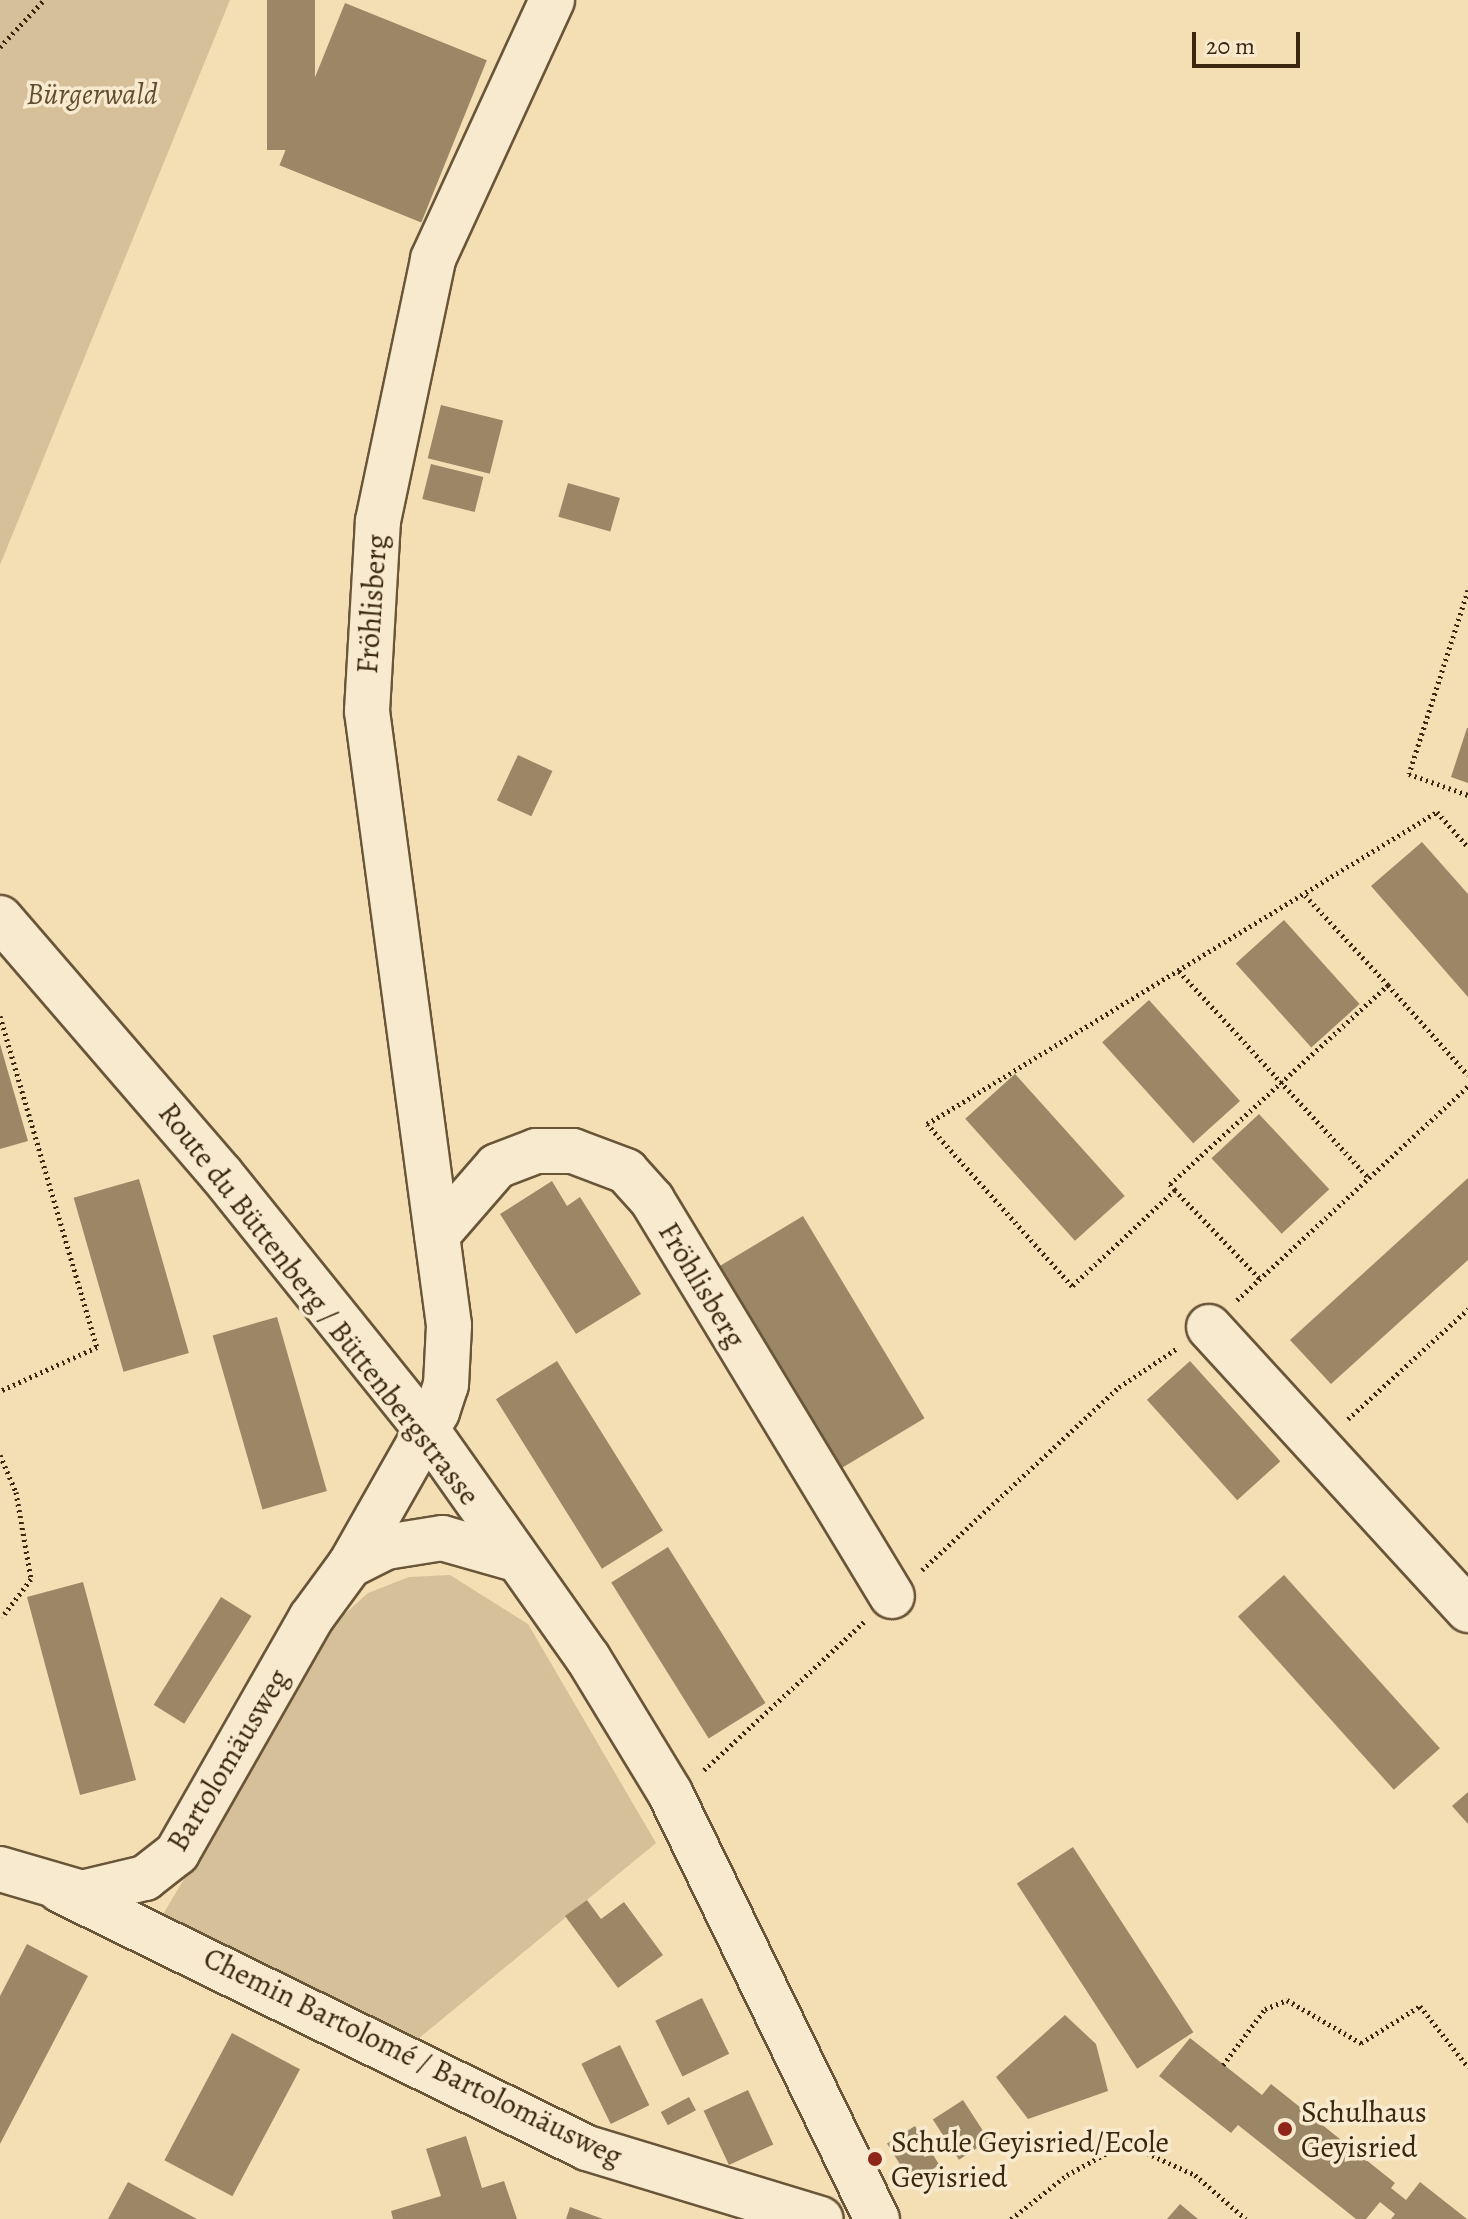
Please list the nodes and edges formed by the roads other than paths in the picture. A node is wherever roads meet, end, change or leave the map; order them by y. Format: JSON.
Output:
{"nodes":[{"id":1,"x":552,"y":0,"type":"edge"},
{"id":2,"x":0,"y":918,"type":"edge"},
{"id":3,"x":437,"y":1235,"type":"junction"},
{"id":4,"x":1209,"y":1327,"type":"road end"},
{"id":5,"x":427,"y":1430,"type":"junction"},
{"id":6,"x":515,"y":1559,"type":"junction"},
{"id":7,"x":350,"y":1565,"type":"junction"},
{"id":8,"x":892,"y":1596,"type":"dead end"},
{"id":9,"x":1468,"y":1610,"type":"edge"},
{"id":10,"x":6,"y":1885,"type":"edge"},
{"id":11,"x":60,"y":1890,"type":"junction"},
{"id":12,"x":820,"y":2219,"type":"edge"},
{"id":13,"x":877,"y":2219,"type":"edge"}],
"edges":[{"from":1,"to":3,"type":"street","name":"Fröhlisberg"},
{"from":2,"to":5,"type":"street","name":"Route du Büttenberg / Büttenbergstrasse"},
{"from":3,"to":5,"type":"street","name":"Fröhlisberg"},
{"from":3,"to":8,"type":"street","name":"Fröhlisberg"},
{"from":4,"to":9,"type":"street"},
{"from":5,"to":6,"type":"street","name":"Route du Büttenberg / Büttenbergstrasse"},
{"from":5,"to":7,"type":"street","name":"Bartolomäusweg"},
{"from":6,"to":7,"type":"street","name":"Bartolomäusweg"},
{"from":6,"to":13,"type":"street","name":"Route du Büttenberg / Büttenbergstrasse"},
{"from":7,"to":11,"type":"street","name":"Bartolomäusweg"},
{"from":10,"to":11,"type":"street","name":"Bartolomäusweg"},
{"from":11,"to":12,"type":"street","name":"Chemin Bartolomé / Bartolomäusweg"}]}
